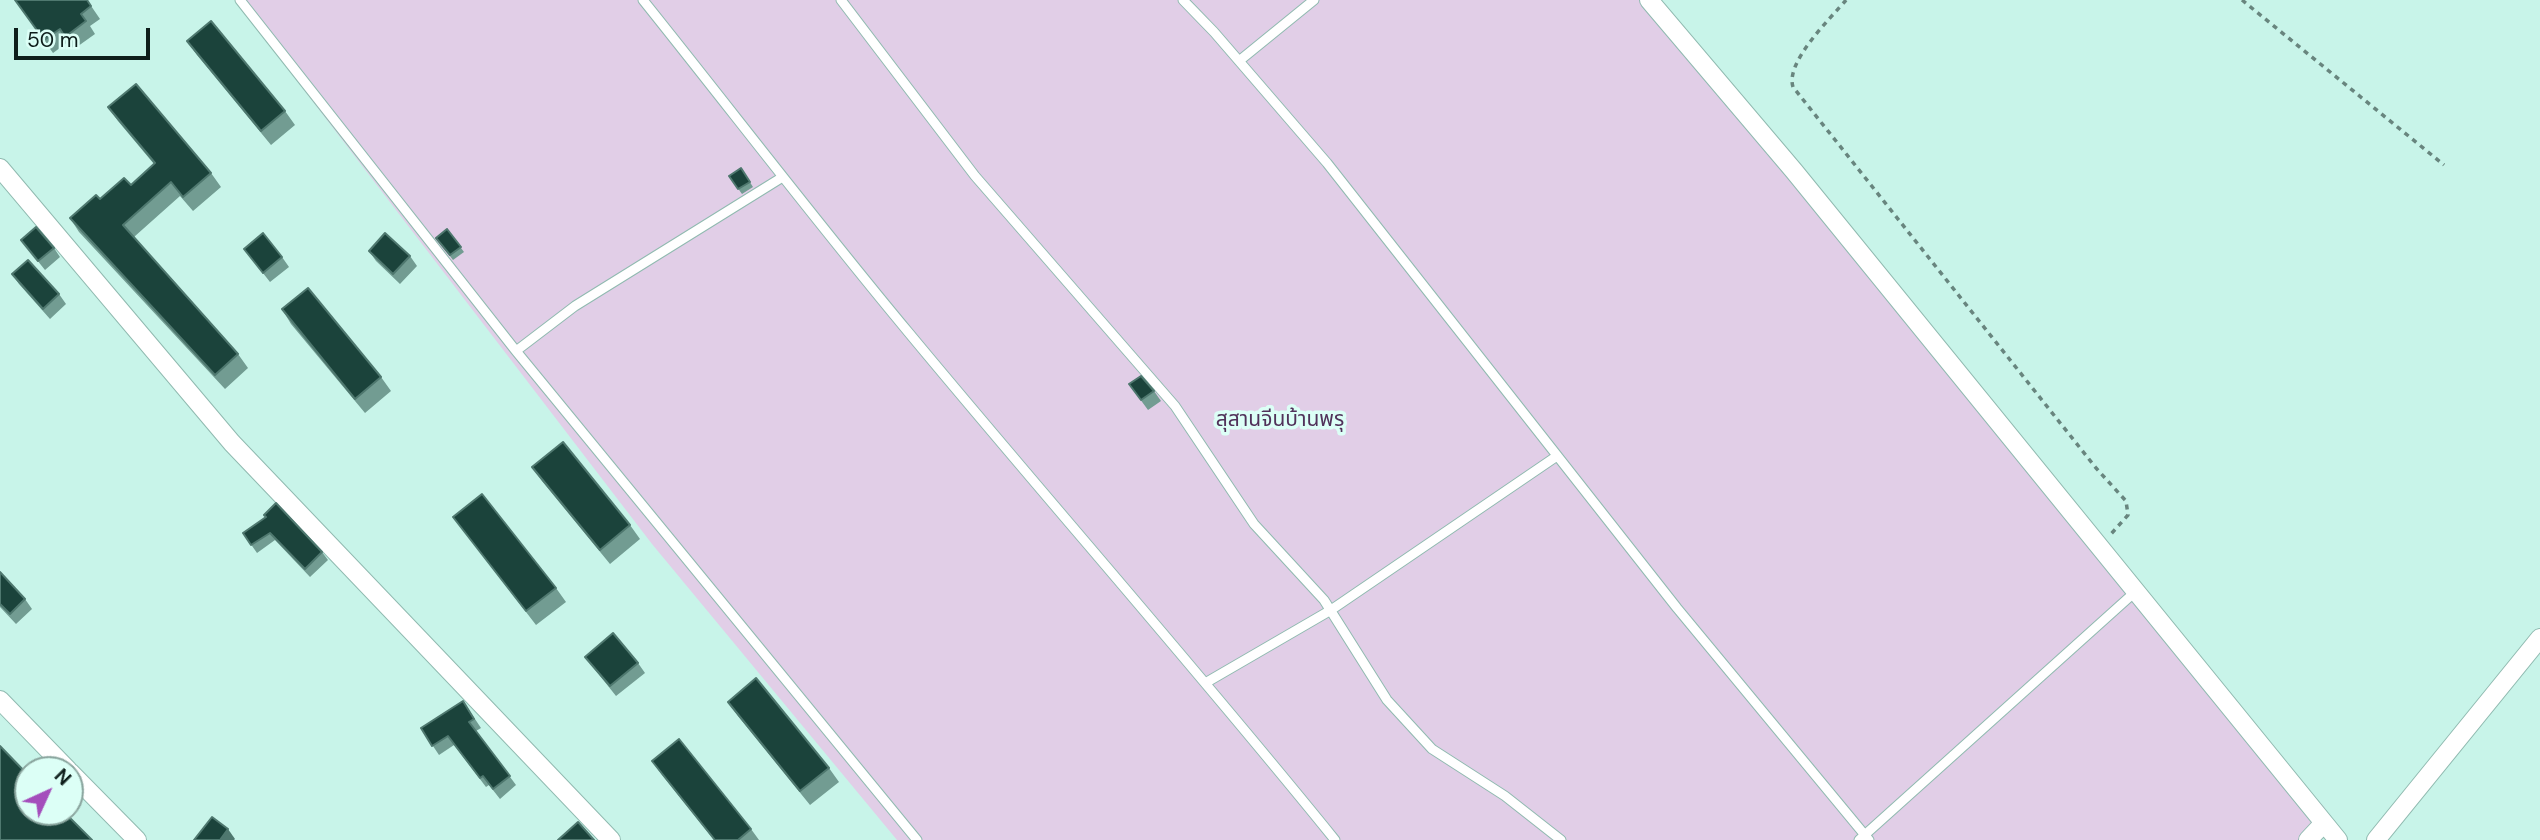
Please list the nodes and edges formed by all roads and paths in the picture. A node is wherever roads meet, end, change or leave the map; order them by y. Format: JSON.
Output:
{"nodes":[{"id":1,"x":240,"y":0,"type":"edge"},
{"id":2,"x":643,"y":0,"type":"edge"},
{"id":3,"x":841,"y":0,"type":"edge"},
{"id":4,"x":1183,"y":0,"type":"edge"},
{"id":5,"x":1314,"y":0,"type":"edge"},
{"id":6,"x":1649,"y":0,"type":"edge"},
{"id":7,"x":1846,"y":0,"type":"edge"},
{"id":8,"x":2242,"y":0,"type":"edge"},
{"id":9,"x":1239,"y":61,"type":"junction"},
{"id":10,"x":2444,"y":165,"type":"dead end"},
{"id":11,"x":0,"y":168,"type":"edge"},
{"id":12,"x":781,"y":178,"type":"junction"},
{"id":13,"x":516,"y":351,"type":"junction"},
{"id":14,"x":1558,"y":456,"type":"junction"},
{"id":15,"x":2100,"y":546,"type":"junction"},
{"id":16,"x":2135,"y":592,"type":"junction"},
{"id":17,"x":1331,"y":610,"type":"junction"},
{"id":18,"x":2540,"y":638,"type":"edge"},
{"id":19,"x":1208,"y":682,"type":"junction"},
{"id":20,"x":0,"y":700,"type":"edge"},
{"id":21,"x":54,"y":756,"type":"edge"},
{"id":22,"x":84,"y":786,"type":"edge"},
{"id":23,"x":2323,"y":824,"type":"junction"},
{"id":24,"x":1557,"y":839,"type":"edge"},
{"id":25,"x":1864,"y":839,"type":"edge"},
{"id":26,"x":136,"y":840,"type":"edge"},
{"id":27,"x":611,"y":840,"type":"edge"},
{"id":28,"x":917,"y":840,"type":"edge"},
{"id":29,"x":1335,"y":840,"type":"edge"},
{"id":30,"x":2308,"y":840,"type":"edge"},
{"id":31,"x":2337,"y":840,"type":"edge"},
{"id":32,"x":2376,"y":840,"type":"edge"}],
"edges":[{"from":1,"to":13,"type":"lane"},
{"from":2,"to":12,"type":"lane"},
{"from":3,"to":17,"type":"lane"},
{"from":4,"to":9,"type":"lane"},
{"from":5,"to":9,"type":"lane"},
{"from":6,"to":15,"type":"street"},
{"from":7,"to":15,"type":"path"},
{"from":8,"to":10,"type":"path"},
{"from":9,"to":14,"type":"lane"},
{"from":11,"to":27,"type":"street"},
{"from":12,"to":13,"type":"lane"},
{"from":12,"to":19,"type":"lane"},
{"from":13,"to":28,"type":"lane"},
{"from":14,"to":17,"type":"lane"},
{"from":14,"to":25,"type":"lane"},
{"from":15,"to":16,"type":"street"},
{"from":16,"to":23,"type":"street"},
{"from":16,"to":25,"type":"lane"},
{"from":17,"to":19,"type":"lane"},
{"from":17,"to":24,"type":"lane"},
{"from":18,"to":32,"type":"street"},
{"from":19,"to":29,"type":"lane"},
{"from":20,"to":21,"type":"street"},
{"from":22,"to":26,"type":"street"},
{"from":23,"to":30,"type":"street"},
{"from":23,"to":31,"type":"street"}]}
